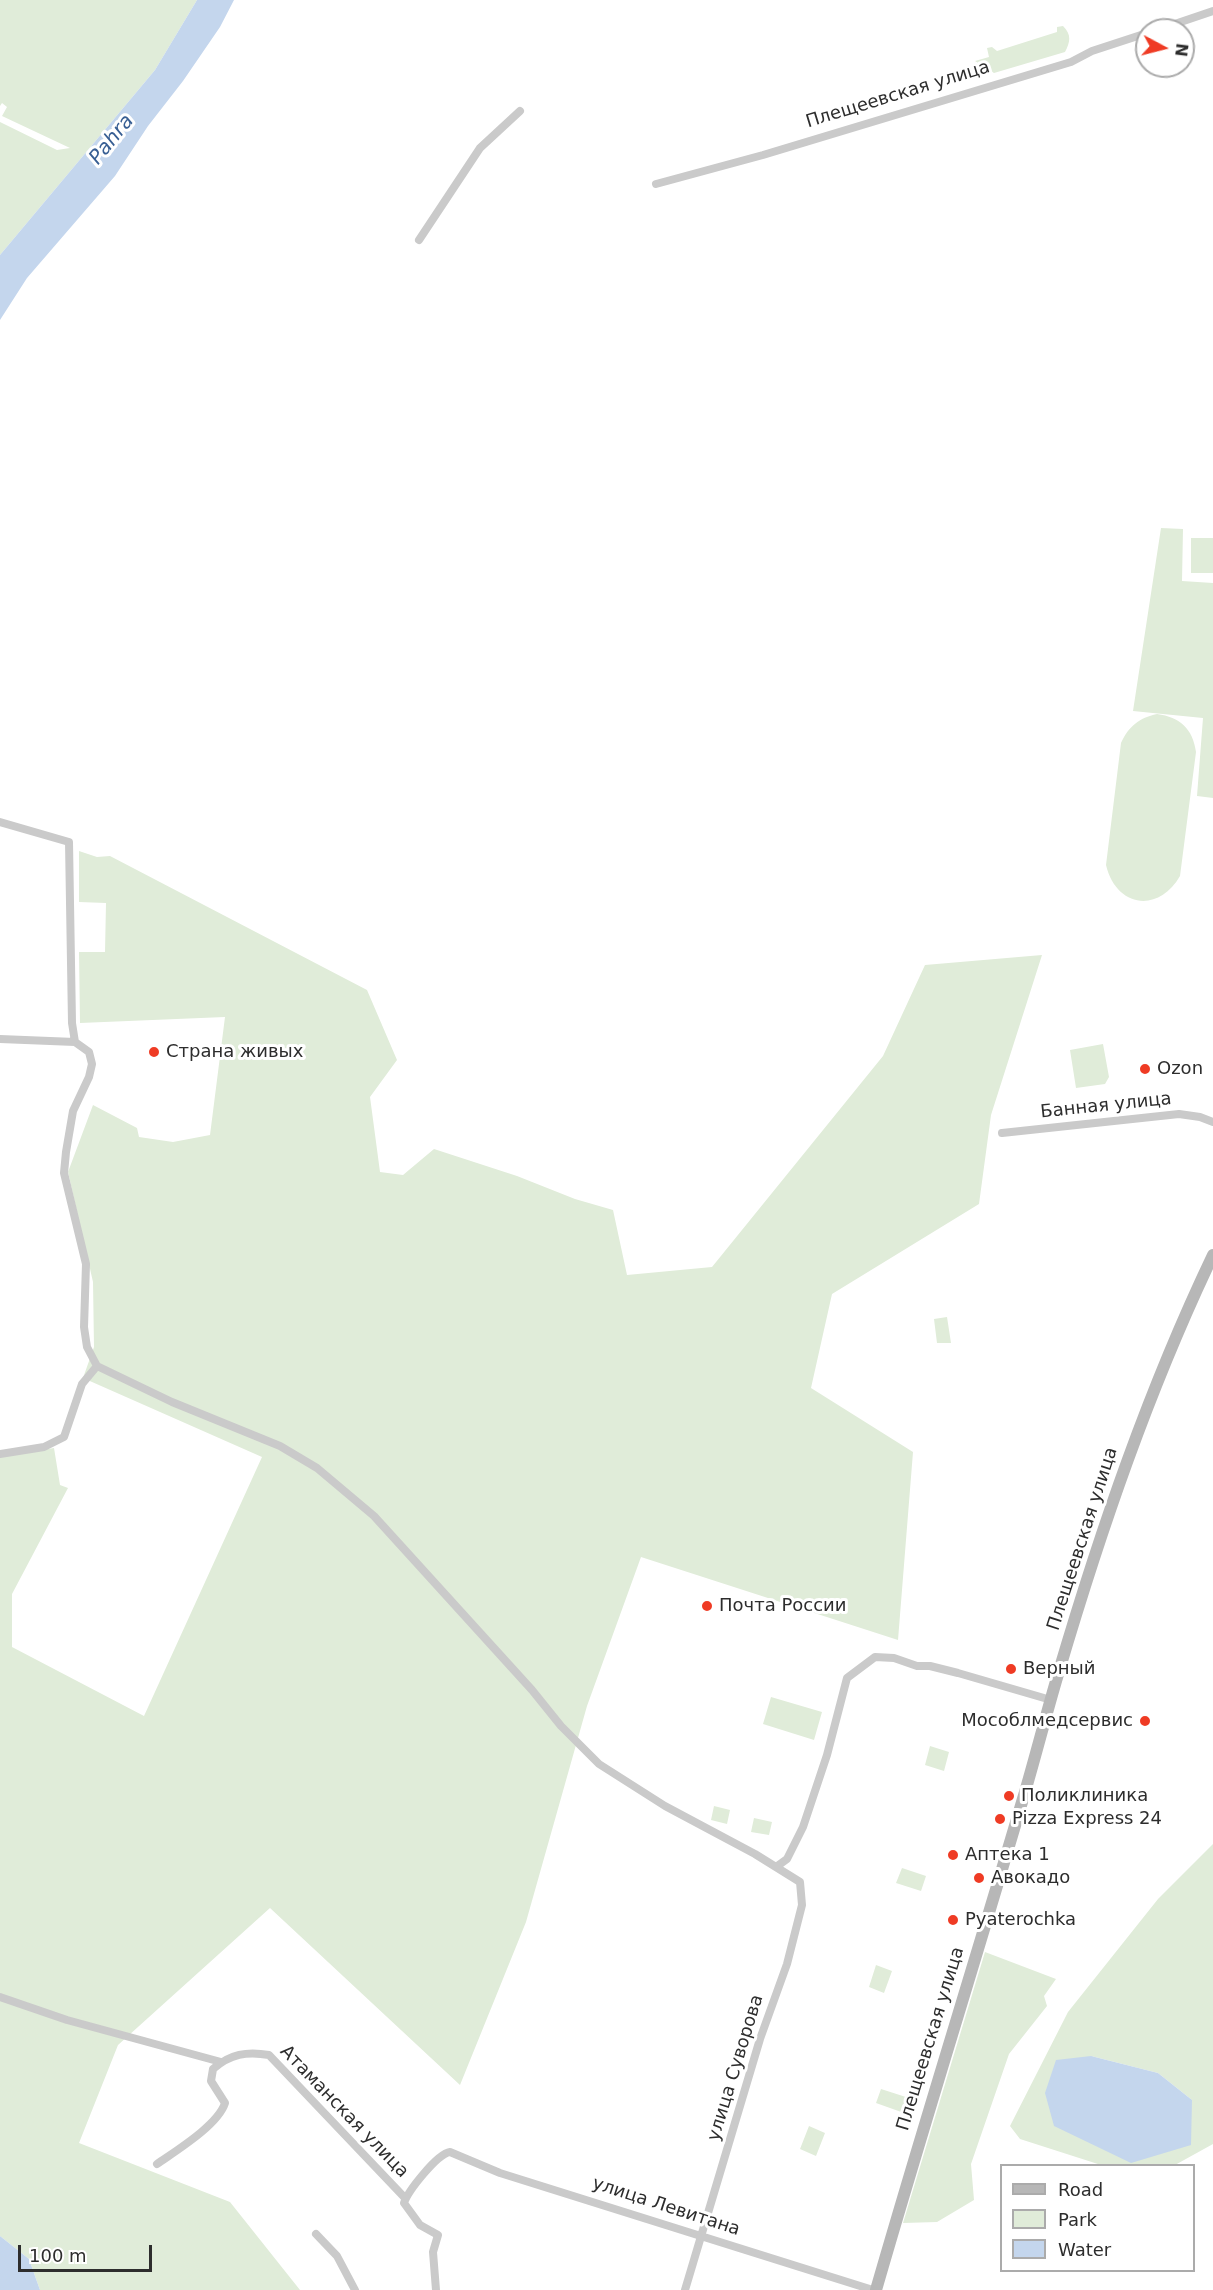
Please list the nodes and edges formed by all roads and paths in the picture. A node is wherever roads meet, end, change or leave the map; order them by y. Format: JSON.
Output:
{"nodes":[{"id":1,"x":1213,"y":11,"type":"edge"},
{"id":2,"x":1192,"y":18,"type":"edge"},
{"id":3,"x":1135,"y":37,"type":"edge"},
{"id":4,"x":520,"y":111,"type":"dead end"},
{"id":5,"x":656,"y":183,"type":"dead end"},
{"id":6,"x":419,"y":240,"type":"dead end"},
{"id":7,"x":0,"y":822,"type":"edge"},
{"id":8,"x":0,"y":1039,"type":"edge"},
{"id":9,"x":75,"y":1042,"type":"junction"},
{"id":10,"x":1213,"y":1122,"type":"edge"},
{"id":11,"x":1002,"y":1133,"type":"dead end"},
{"id":12,"x":1213,"y":1255,"type":"edge"},
{"id":13,"x":97,"y":1366,"type":"junction"},
{"id":14,"x":0,"y":1454,"type":"edge"},
{"id":15,"x":1051,"y":1700,"type":"junction"},
{"id":16,"x":776,"y":1867,"type":"junction"},
{"id":17,"x":0,"y":1997,"type":"edge"},
{"id":18,"x":221,"y":2062,"type":"junction"},
{"id":19,"x":157,"y":2164,"type":"dead end"},
{"id":20,"x":405,"y":2198,"type":"junction"},
{"id":21,"x":316,"y":2234,"type":"dead end"},
{"id":22,"x":701,"y":2236,"type":"junction"},
{"id":23,"x":355,"y":2290,"type":"edge"},
{"id":24,"x":436,"y":2290,"type":"edge"},
{"id":25,"x":685,"y":2290,"type":"edge"},
{"id":26,"x":875,"y":2290,"type":"edge"}],
"edges":[{"from":1,"to":2,"type":"street"},
{"from":3,"to":5,"type":"street","name":"Плещеевская улица"},
{"from":4,"to":6,"type":"street"},
{"from":7,"to":9,"type":"street"},
{"from":8,"to":9,"type":"street"},
{"from":9,"to":13,"type":"street"},
{"from":10,"to":11,"type":"street","name":"Банная улица"},
{"from":12,"to":15,"type":"street","name":"Плещеевская улица"},
{"from":13,"to":14,"type":"street"},
{"from":13,"to":16,"type":"street"},
{"from":15,"to":16,"type":"street"},
{"from":15,"to":26,"type":"street","name":"Плещеевская улица"},
{"from":16,"to":22,"type":"street","name":"улица Суворова"},
{"from":17,"to":18,"type":"street"},
{"from":18,"to":19,"type":"street"},
{"from":18,"to":20,"type":"street","name":"Атаманская улица"},
{"from":20,"to":22,"type":"street","name":"улица Левитана"},
{"from":20,"to":24,"type":"street","name":"Атаманская улица"},
{"from":21,"to":23,"type":"street"},
{"from":22,"to":25,"type":"street","name":"улица Суворова"},
{"from":22,"to":26,"type":"street","name":"улица Левитана"}]}
